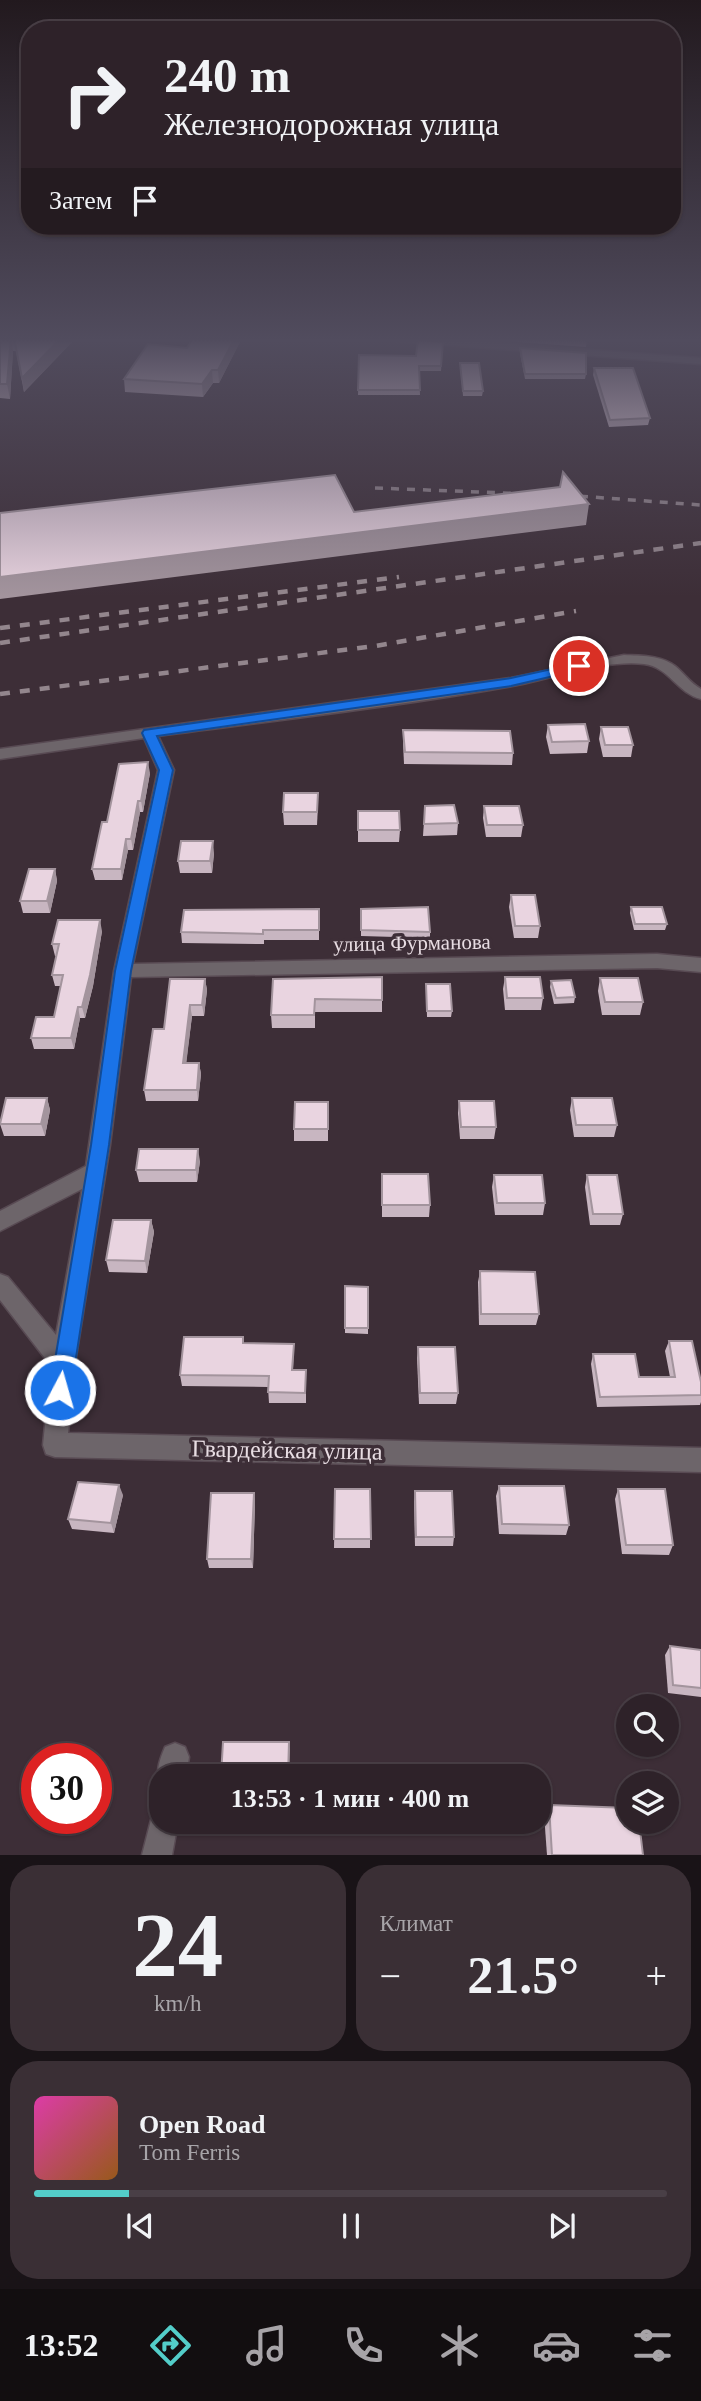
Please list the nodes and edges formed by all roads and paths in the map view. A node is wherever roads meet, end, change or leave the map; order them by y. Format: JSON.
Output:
{"nodes":[{"id":1,"x":701,"y":695,"type":"edge"},
{"id":2,"x":149,"y":733,"type":"junction"},
{"id":3,"x":0,"y":754,"type":"edge"},
{"id":4,"x":701,"y":965,"type":"edge"},
{"id":5,"x":123,"y":971,"type":"junction"},
{"id":6,"x":96,"y":1171,"type":"junction"},
{"id":7,"x":0,"y":1222,"type":"edge"},
{"id":8,"x":0,"y":1284,"type":"edge"},
{"id":9,"x":63,"y":1363,"type":"junction"},
{"id":10,"x":701,"y":1460,"type":"edge"},
{"id":11,"x":161,"y":1834,"type":"edge"},
{"id":12,"x":157,"y":1855,"type":"edge"}],
"edges":[{"from":1,"to":2,"type":"street"},
{"from":2,"to":3,"type":"street"},
{"from":2,"to":5,"type":"street"},
{"from":4,"to":5,"type":"street","name":"улица Фурманова"},
{"from":5,"to":6,"type":"street"},
{"from":6,"to":7,"type":"street"},
{"from":6,"to":9,"type":"street"},
{"from":8,"to":9,"type":"street"},
{"from":9,"to":10,"type":"street","name":"Гвардейская улица"},
{"from":11,"to":12,"type":"street"}]}
